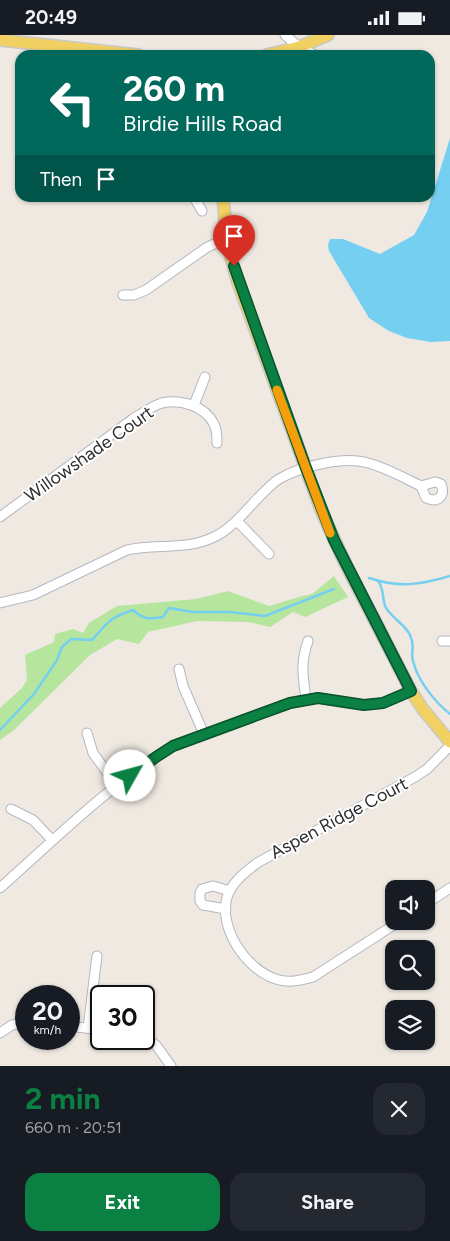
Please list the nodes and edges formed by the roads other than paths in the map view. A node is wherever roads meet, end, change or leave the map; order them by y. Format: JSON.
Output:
{"nodes":[{"id":1,"x":285,"y":35,"type":"edge"},
{"id":2,"x":328,"y":35,"type":"edge"},
{"id":3,"x":0,"y":40,"type":"edge"},
{"id":4,"x":300,"y":47,"type":"junction"},
{"id":5,"x":80,"y":50,"type":"edge"},
{"id":6,"x":288,"y":50,"type":"edge"},
{"id":7,"x":306,"y":50,"type":"edge"},
{"id":8,"x":197,"y":202,"type":"edge"},
{"id":9,"x":223,"y":202,"type":"edge"},
{"id":10,"x":202,"y":211,"type":"dead end"},
{"id":11,"x":227,"y":242,"type":"junction"},
{"id":12,"x":123,"y":295,"type":"dead end"},
{"id":13,"x":204,"y":377,"type":"dead end"},
{"id":14,"x":194,"y":405,"type":"junction"},
{"id":15,"x":217,"y":443,"type":"dead end"},
{"id":16,"x":306,"y":468,"type":"junction"},
{"id":17,"x":421,"y":486,"type":"dead end"},
{"id":18,"x":0,"y":517,"type":"edge"},
{"id":19,"x":237,"y":521,"type":"junction"},
{"id":20,"x":269,"y":554,"type":"dead end"},
{"id":21,"x":0,"y":603,"type":"edge"},
{"id":22,"x":308,"y":641,"type":"dead end"},
{"id":23,"x":180,"y":669,"type":"dead end"},
{"id":24,"x":411,"y":691,"type":"junction"},
{"id":25,"x":306,"y":699,"type":"junction"},
{"id":26,"x":87,"y":733,"type":"dead end"},
{"id":27,"x":204,"y":734,"type":"junction"},
{"id":28,"x":450,"y":742,"type":"edge"},
{"id":29,"x":450,"y":746,"type":"edge"},
{"id":30,"x":117,"y":786,"type":"junction"},
{"id":31,"x":11,"y":809,"type":"dead end"},
{"id":32,"x":52,"y":840,"type":"junction"},
{"id":33,"x":0,"y":888,"type":"edge"},
{"id":34,"x":450,"y":888,"type":"edge"},
{"id":35,"x":230,"y":891,"type":"junction"},
{"id":36,"x":435,"y":898,"type":"edge"},
{"id":37,"x":226,"y":909,"type":"junction"},
{"id":38,"x":386,"y":930,"type":"edge"},
{"id":39,"x":97,"y":956,"type":"dead end"},
{"id":40,"x":15,"y":1024,"type":"edge"},
{"id":41,"x":80,"y":1027,"type":"edge"},
{"id":42,"x":88,"y":1028,"type":"joint"},
{"id":43,"x":0,"y":1033,"type":"edge"},
{"id":44,"x":155,"y":1044,"type":"edge"},
{"id":45,"x":171,"y":1066,"type":"edge"}],
"edges":[{"from":1,"to":4,"type":"street"},
{"from":2,"to":4,"type":"main road"},
{"from":3,"to":5,"type":"main road"},
{"from":4,"to":6,"type":"main road"},
{"from":4,"to":7,"type":"street"},
{"from":8,"to":10,"type":"street"},
{"from":9,"to":11,"type":"main road"},
{"from":11,"to":12,"type":"street"},
{"from":11,"to":16,"type":"main road"},
{"from":13,"to":14,"type":"street"},
{"from":14,"to":15,"type":"street"},
{"from":14,"to":18,"type":"street","name":"Willowshade Court"},
{"from":16,"to":17,"type":"street"},
{"from":16,"to":19,"type":"street"},
{"from":16,"to":24,"type":"main road"},
{"from":19,"to":20,"type":"street"},
{"from":19,"to":21,"type":"street"},
{"from":22,"to":25,"type":"street"},
{"from":23,"to":27,"type":"street"},
{"from":24,"to":25,"type":"street"},
{"from":24,"to":28,"type":"main road"},
{"from":25,"to":27,"type":"street"},
{"from":26,"to":30,"type":"street"},
{"from":27,"to":30,"type":"street"},
{"from":29,"to":35,"type":"street","name":"Aspen Ridge Court"},
{"from":30,"to":32,"type":"street"},
{"from":31,"to":32,"type":"street"},
{"from":32,"to":33,"type":"street"},
{"from":34,"to":36,"type":"street"},
{"from":35,"to":37,"type":"street","name":"Aspen Ridge Court"},
{"from":35,"to":37,"type":"street"},
{"from":37,"to":38,"type":"street","name":"Aspen Ridge Court"},
{"from":39,"to":42,"type":"street"},
{"from":40,"to":43,"type":"street"},
{"from":41,"to":42,"type":"street"},
{"from":44,"to":45,"type":"street"}]}
